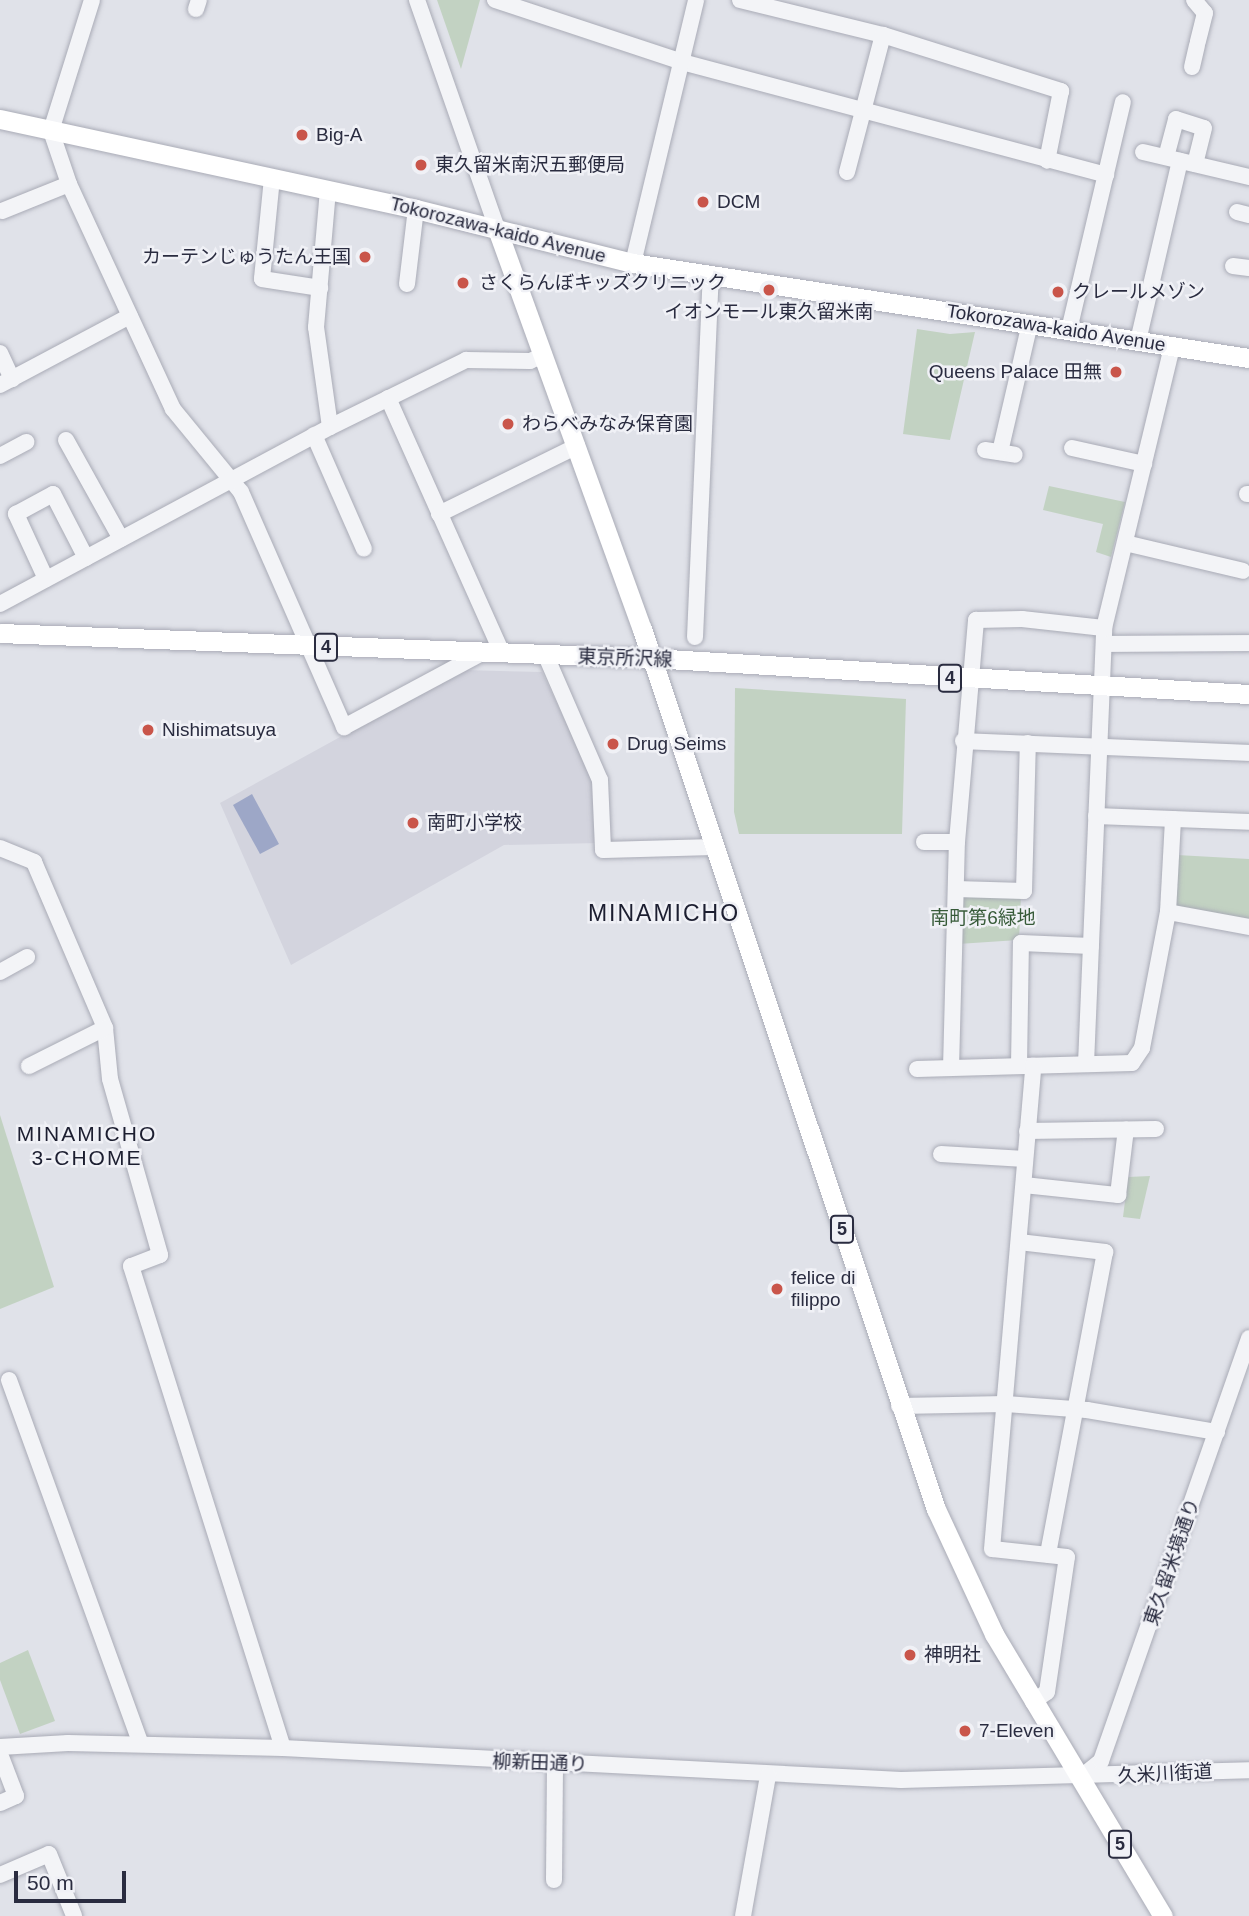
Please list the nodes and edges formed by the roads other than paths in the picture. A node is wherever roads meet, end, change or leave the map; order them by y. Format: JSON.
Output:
{"nodes":[{"id":1,"x":93,"y":0,"type":"edge"},
{"id":2,"x":417,"y":0,"type":"edge"},
{"id":3,"x":495,"y":0,"type":"edge"},
{"id":4,"x":696,"y":0,"type":"edge"},
{"id":5,"x":740,"y":0,"type":"edge"},
{"id":6,"x":1194,"y":0,"type":"edge"},
{"id":7,"x":883,"y":35,"type":"junction"},
{"id":8,"x":682,"y":62,"type":"junction"},
{"id":9,"x":1192,"y":67,"type":"dead end"},
{"id":10,"x":1123,"y":102,"type":"dead end"},
{"id":11,"x":863,"y":113,"type":"junction"},
{"id":12,"x":0,"y":119,"type":"edge"},
{"id":13,"x":51,"y":131,"type":"junction"},
{"id":14,"x":1143,"y":152,"type":"dead end"},
{"id":15,"x":1047,"y":160,"type":"junction"},
{"id":16,"x":1180,"y":161,"type":"junction"},
{"id":17,"x":847,"y":172,"type":"dead end"},
{"id":18,"x":1106,"y":175,"type":"junction"},
{"id":19,"x":1249,"y":177,"type":"edge"},
{"id":20,"x":272,"y":178,"type":"junction"},
{"id":21,"x":69,"y":184,"type":"junction"},
{"id":22,"x":328,"y":190,"type":"junction"},
{"id":23,"x":416,"y":209,"type":"junction"},
{"id":24,"x":2,"y":211,"type":"dead end"},
{"id":25,"x":498,"y":229,"type":"junction"},
{"id":26,"x":633,"y":263,"type":"junction"},
{"id":27,"x":711,"y":274,"type":"junction"},
{"id":28,"x":407,"y":285,"type":"dead end"},
{"id":29,"x":320,"y":288,"type":"junction"},
{"id":30,"x":130,"y":316,"type":"junction"},
{"id":31,"x":1030,"y":323,"type":"junction"},
{"id":32,"x":1069,"y":330,"type":"junction"},
{"id":33,"x":1138,"y":341,"type":"junction"},
{"id":34,"x":1172,"y":346,"type":"junction"},
{"id":35,"x":0,"y":353,"type":"edge"},
{"id":36,"x":544,"y":355,"type":"junction"},
{"id":37,"x":1249,"y":358,"type":"edge"},
{"id":38,"x":6,"y":382,"type":"edge"},
{"id":39,"x":388,"y":398,"type":"junction"},
{"id":40,"x":330,"y":427,"type":"junction"},
{"id":41,"x":314,"y":435,"type":"junction"},
{"id":42,"x":66,"y":440,"type":"dead end"},
{"id":43,"x":26,"y":442,"type":"dead end"},
{"id":44,"x":577,"y":446,"type":"junction"},
{"id":45,"x":1072,"y":448,"type":"dead end"},
{"id":46,"x":1000,"y":452,"type":"dead end"},
{"id":47,"x":0,"y":456,"type":"edge"},
{"id":48,"x":1144,"y":464,"type":"junction"},
{"id":49,"x":234,"y":478,"type":"junction"},
{"id":50,"x":439,"y":514,"type":"junction"},
{"id":51,"x":121,"y":539,"type":"junction"},
{"id":52,"x":1125,"y":543,"type":"junction"},
{"id":53,"x":364,"y":549,"type":"dead end"},
{"id":54,"x":86,"y":558,"type":"junction"},
{"id":55,"x":1243,"y":571,"type":"dead end"},
{"id":56,"x":46,"y":579,"type":"junction"},
{"id":57,"x":0,"y":604,"type":"edge"},
{"id":58,"x":0,"y":633,"type":"edge"},
{"id":59,"x":1104,"y":636,"type":"junction"},
{"id":60,"x":695,"y":637,"type":"dead end"},
{"id":61,"x":1249,"y":643,"type":"edge"},
{"id":62,"x":310,"y":647,"type":"junction"},
{"id":63,"x":492,"y":653,"type":"junction"},
{"id":64,"x":546,"y":656,"type":"junction"},
{"id":65,"x":651,"y":658,"type":"junction"},
{"id":66,"x":969,"y":679,"type":"junction"},
{"id":67,"x":1102,"y":688,"type":"junction"},
{"id":68,"x":1249,"y":694,"type":"edge"},
{"id":69,"x":963,"y":741,"type":"junction"},
{"id":70,"x":1028,"y":743,"type":"junction"},
{"id":71,"x":1099,"y":746,"type":"junction"},
{"id":72,"x":1249,"y":753,"type":"edge"},
{"id":73,"x":1096,"y":816,"type":"junction"},
{"id":74,"x":1173,"y":819,"type":"junction"},
{"id":75,"x":1249,"y":822,"type":"edge"},
{"id":76,"x":925,"y":842,"type":"dead end"},
{"id":77,"x":957,"y":842,"type":"junction"},
{"id":78,"x":715,"y":847,"type":"junction"},
{"id":79,"x":0,"y":848,"type":"edge"},
{"id":80,"x":956,"y":889,"type":"junction"},
{"id":81,"x":1168,"y":912,"type":"junction"},
{"id":82,"x":1249,"y":927,"type":"edge"},
{"id":83,"x":1091,"y":946,"type":"junction"},
{"id":84,"x":27,"y":957,"type":"dead end"},
{"id":85,"x":0,"y":972,"type":"edge"},
{"id":86,"x":104,"y":1028,"type":"junction"},
{"id":87,"x":1086,"y":1064,"type":"junction"},
{"id":88,"x":29,"y":1066,"type":"dead end"},
{"id":89,"x":1026,"y":1066,"type":"junction"},
{"id":90,"x":951,"y":1068,"type":"junction"},
{"id":91,"x":918,"y":1069,"type":"dead end"},
{"id":92,"x":1126,"y":1129,"type":"junction"},
{"id":93,"x":1156,"y":1129,"type":"dead end"},
{"id":94,"x":1027,"y":1131,"type":"junction"},
{"id":95,"x":942,"y":1154,"type":"dead end"},
{"id":96,"x":1025,"y":1159,"type":"junction"},
{"id":97,"x":1024,"y":1185,"type":"junction"},
{"id":98,"x":1019,"y":1242,"type":"junction"},
{"id":99,"x":1249,"y":1338,"type":"edge"},
{"id":100,"x":9,"y":1380,"type":"dead end"},
{"id":101,"x":1006,"y":1404,"type":"junction"},
{"id":102,"x":899,"y":1406,"type":"junction"},
{"id":103,"x":1074,"y":1409,"type":"junction"},
{"id":104,"x":1217,"y":1432,"type":"junction"},
{"id":105,"x":1048,"y":1555,"type":"junction"},
{"id":106,"x":1033,"y":1702,"type":"junction"},
{"id":107,"x":141,"y":1744,"type":"junction"},
{"id":108,"x":0,"y":1747,"type":"edge"},
{"id":109,"x":283,"y":1748,"type":"junction"},
{"id":110,"x":0,"y":1754,"type":"edge"},
{"id":111,"x":555,"y":1763,"type":"junction"},
{"id":112,"x":1249,"y":1770,"type":"edge"},
{"id":113,"x":768,"y":1775,"type":"junction"},
{"id":114,"x":1080,"y":1778,"type":"junction"},
{"id":115,"x":0,"y":1803,"type":"edge"},
{"id":116,"x":0,"y":1875,"type":"edge"},
{"id":117,"x":554,"y":1880,"type":"dead end"},
{"id":118,"x":74,"y":1916,"type":"edge"},
{"id":119,"x":743,"y":1916,"type":"edge"},
{"id":120,"x":1163,"y":1916,"type":"edge"}],
"edges":[{"from":1,"to":13,"type":"street"},
{"from":2,"to":25,"type":"street"},
{"from":3,"to":8,"type":"street"},
{"from":4,"to":8,"type":"street"},
{"from":5,"to":7,"type":"street"},
{"from":6,"to":9,"type":"street"},
{"from":7,"to":11,"type":"street"},
{"from":7,"to":15,"type":"street"},
{"from":8,"to":11,"type":"street"},
{"from":8,"to":26,"type":"street"},
{"from":10,"to":18,"type":"street"},
{"from":11,"to":15,"type":"street"},
{"from":11,"to":17,"type":"street"},
{"from":12,"to":13,"type":"main road","name":"Tokorozawa-kaido Avenue"},
{"from":13,"to":20,"type":"main road","name":"Tokorozawa-kaido Avenue"},
{"from":13,"to":21,"type":"street"},
{"from":14,"to":16,"type":"street"},
{"from":15,"to":18,"type":"street"},
{"from":16,"to":19,"type":"street"},
{"from":16,"to":33,"type":"street"},
{"from":18,"to":32,"type":"street"},
{"from":20,"to":22,"type":"main road","name":"Tokorozawa-kaido Avenue"},
{"from":20,"to":29,"type":"street"},
{"from":21,"to":24,"type":"street"},
{"from":21,"to":30,"type":"street"},
{"from":22,"to":23,"type":"main road","name":"Tokorozawa-kaido Avenue"},
{"from":22,"to":29,"type":"street"},
{"from":23,"to":25,"type":"main road","name":"Tokorozawa-kaido Avenue"},
{"from":23,"to":28,"type":"street"},
{"from":25,"to":26,"type":"main road","name":"Tokorozawa-kaido Avenue"},
{"from":25,"to":36,"type":"main road","number":"5"},
{"from":26,"to":27,"type":"main road","name":"Tokorozawa-kaido Avenue"},
{"from":27,"to":31,"type":"main road","name":"Tokorozawa-kaido Avenue"},
{"from":27,"to":60,"type":"street"},
{"from":29,"to":40,"type":"street"},
{"from":30,"to":38,"type":"street"},
{"from":30,"to":49,"type":"street"},
{"from":31,"to":32,"type":"main road","name":"Tokorozawa-kaido Avenue"},
{"from":31,"to":46,"type":"street"},
{"from":32,"to":33,"type":"main road","name":"Tokorozawa-kaido Avenue"},
{"from":33,"to":34,"type":"main road","name":"Tokorozawa-kaido Avenue"},
{"from":34,"to":37,"type":"main road","name":"Tokorozawa-kaido Avenue"},
{"from":34,"to":48,"type":"street"},
{"from":35,"to":38,"type":"street"},
{"from":36,"to":39,"type":"street"},
{"from":36,"to":44,"type":"main road","number":"5"},
{"from":39,"to":40,"type":"street"},
{"from":39,"to":50,"type":"street"},
{"from":40,"to":41,"type":"street"},
{"from":41,"to":49,"type":"street"},
{"from":41,"to":53,"type":"street"},
{"from":42,"to":51,"type":"street"},
{"from":43,"to":47,"type":"street"},
{"from":44,"to":50,"type":"street"},
{"from":44,"to":65,"type":"main road","number":"5"},
{"from":45,"to":48,"type":"street"},
{"from":48,"to":52,"type":"street"},
{"from":49,"to":51,"type":"street"},
{"from":49,"to":62,"type":"street"},
{"from":50,"to":63,"type":"street"},
{"from":51,"to":54,"type":"street"},
{"from":52,"to":55,"type":"street"},
{"from":52,"to":59,"type":"street"},
{"from":54,"to":56,"type":"street"},
{"from":54,"to":56,"type":"street"},
{"from":56,"to":57,"type":"street"},
{"from":58,"to":62,"type":"main road","name":"東京所沢線","number":"4"},
{"from":59,"to":61,"type":"street"},
{"from":59,"to":66,"type":"street"},
{"from":59,"to":67,"type":"street"},
{"from":62,"to":63,"type":"main road","name":"東京所沢線","number":"4"},
{"from":62,"to":63,"type":"street"},
{"from":63,"to":64,"type":"main road","name":"東京所沢線","number":"4"},
{"from":64,"to":65,"type":"main road","name":"東京所沢線","number":"4"},
{"from":64,"to":78,"type":"street"},
{"from":65,"to":66,"type":"main road","name":"東京所沢線","number":"4"},
{"from":65,"to":78,"type":"main road","number":"5"},
{"from":66,"to":67,"type":"main road","name":"東京所沢線","number":"4"},
{"from":66,"to":69,"type":"street"},
{"from":67,"to":68,"type":"main road","name":"東京所沢線","number":"4"},
{"from":67,"to":71,"type":"street"},
{"from":69,"to":70,"type":"street"},
{"from":69,"to":77,"type":"street"},
{"from":70,"to":71,"type":"street"},
{"from":70,"to":80,"type":"street"},
{"from":71,"to":72,"type":"street"},
{"from":71,"to":73,"type":"street"},
{"from":73,"to":74,"type":"street"},
{"from":73,"to":83,"type":"street"},
{"from":74,"to":75,"type":"street"},
{"from":74,"to":81,"type":"street"},
{"from":76,"to":77,"type":"street"},
{"from":77,"to":80,"type":"street"},
{"from":78,"to":102,"type":"main road","number":"5"},
{"from":79,"to":86,"type":"street"},
{"from":80,"to":90,"type":"street"},
{"from":81,"to":82,"type":"street"},
{"from":81,"to":87,"type":"street"},
{"from":83,"to":87,"type":"street"},
{"from":83,"to":89,"type":"street"},
{"from":84,"to":85,"type":"street"},
{"from":86,"to":88,"type":"street"},
{"from":86,"to":109,"type":"street"},
{"from":87,"to":89,"type":"street"},
{"from":89,"to":90,"type":"street"},
{"from":89,"to":94,"type":"street"},
{"from":90,"to":91,"type":"street"},
{"from":92,"to":93,"type":"street"},
{"from":92,"to":94,"type":"street"},
{"from":92,"to":97,"type":"street"},
{"from":94,"to":96,"type":"street"},
{"from":95,"to":96,"type":"street"},
{"from":96,"to":97,"type":"street"},
{"from":97,"to":98,"type":"street"},
{"from":98,"to":101,"type":"street"},
{"from":98,"to":103,"type":"street"},
{"from":99,"to":104,"type":"street","name":"東久留米境通り"},
{"from":100,"to":107,"type":"street"},
{"from":101,"to":102,"type":"street"},
{"from":101,"to":103,"type":"street"},
{"from":101,"to":105,"type":"street"},
{"from":102,"to":106,"type":"main road","number":"5"},
{"from":103,"to":104,"type":"street"},
{"from":103,"to":105,"type":"street"},
{"from":104,"to":114,"type":"street","name":"東久留米境通り"},
{"from":105,"to":106,"type":"street"},
{"from":106,"to":114,"type":"main road","number":"5"},
{"from":107,"to":108,"type":"street","name":"柳新田通り"},
{"from":107,"to":109,"type":"street","name":"柳新田通り"},
{"from":109,"to":111,"type":"street","name":"柳新田通り"},
{"from":110,"to":115,"type":"street"},
{"from":111,"to":113,"type":"street","name":"柳新田通り"},
{"from":111,"to":117,"type":"street"},
{"from":112,"to":114,"type":"street","name":"久米川街道"},
{"from":113,"to":114,"type":"street","name":"柳新田通り"},
{"from":113,"to":119,"type":"street"},
{"from":114,"to":120,"type":"main road","number":"5"},
{"from":116,"to":118,"type":"street"}]}
